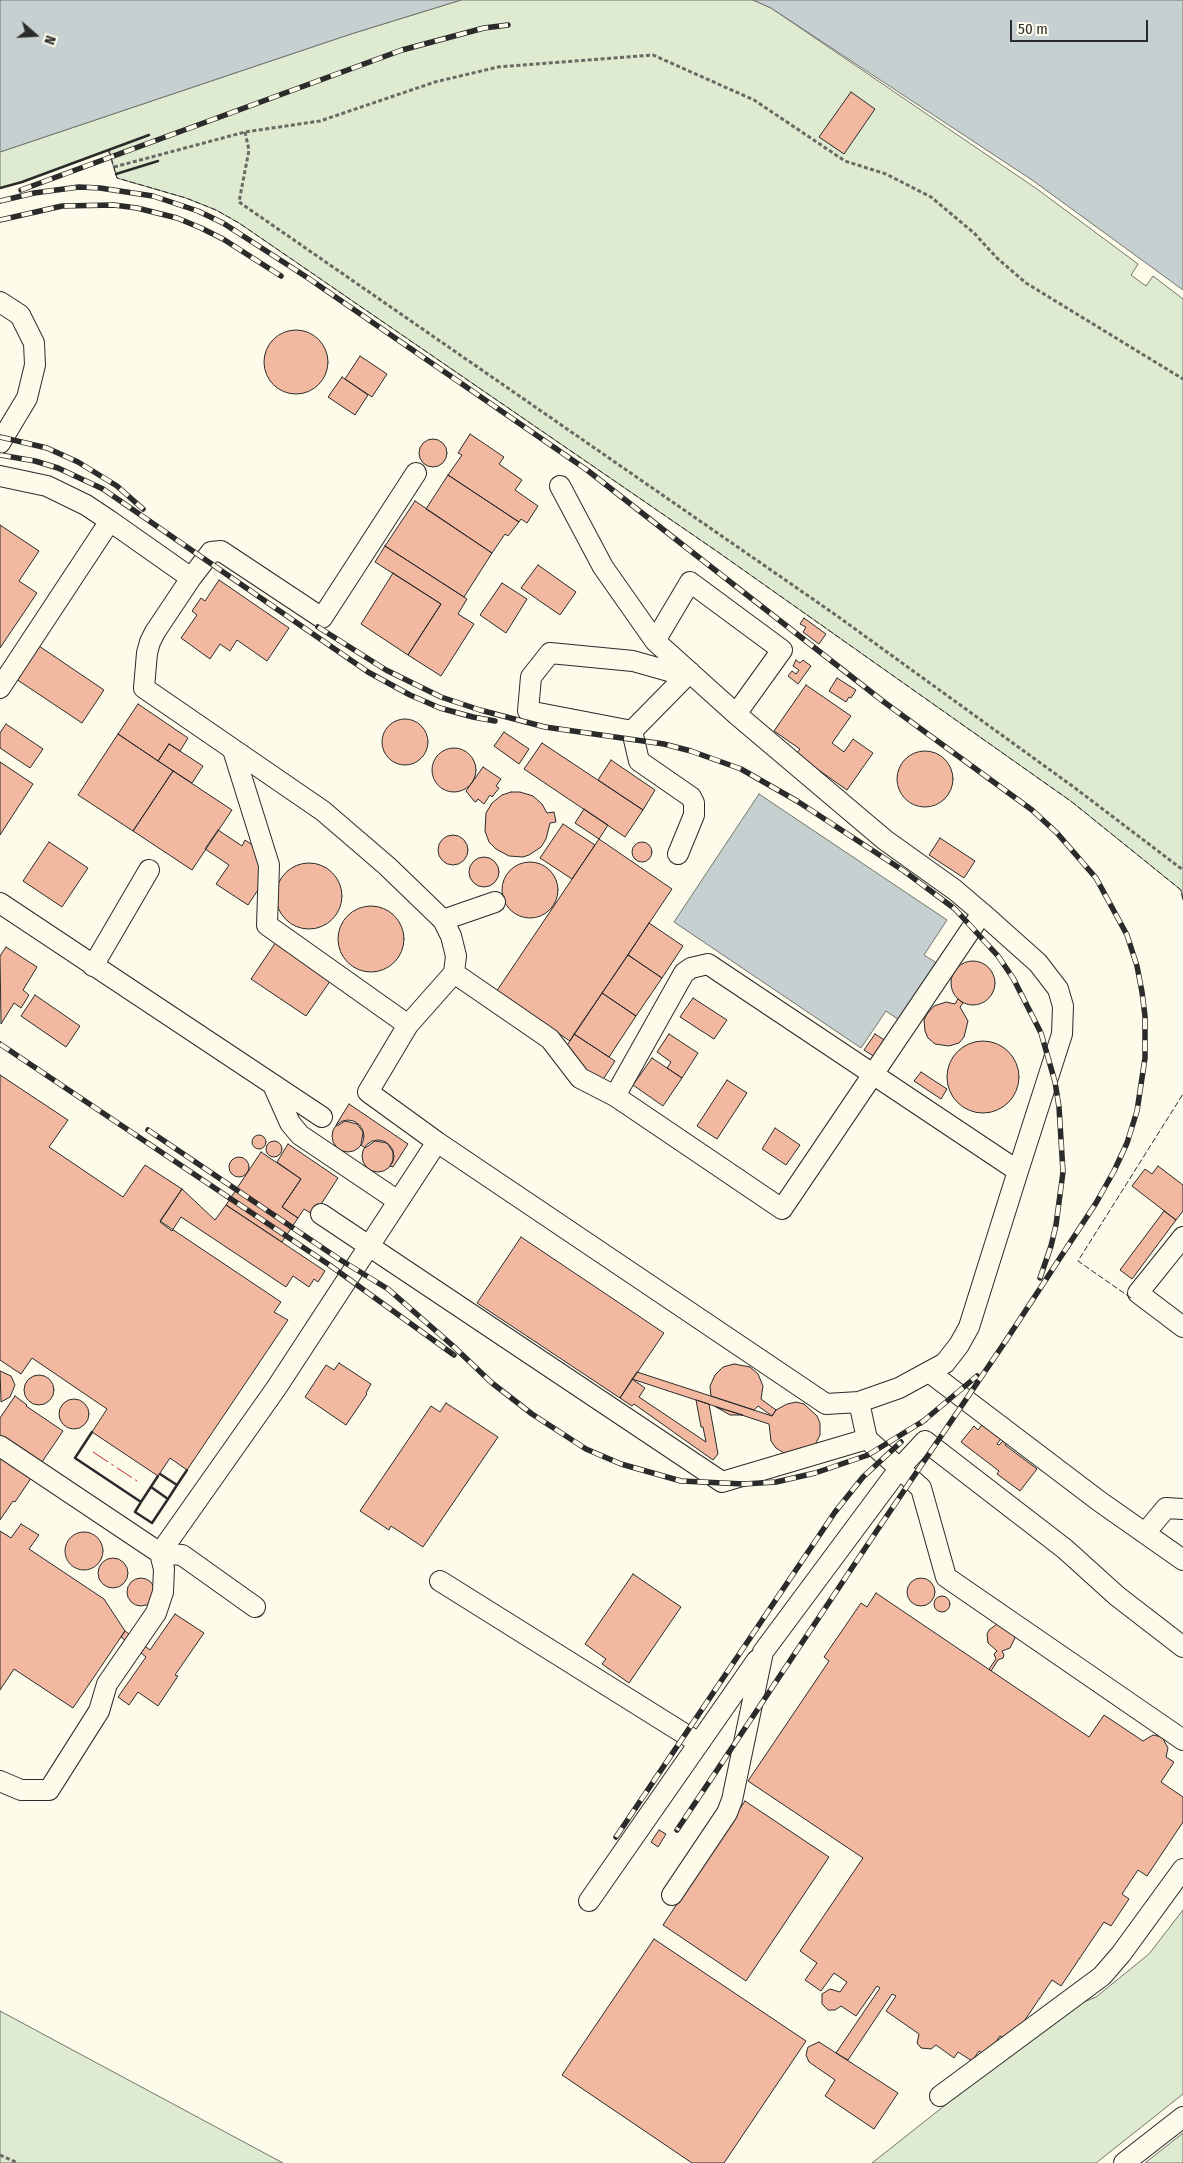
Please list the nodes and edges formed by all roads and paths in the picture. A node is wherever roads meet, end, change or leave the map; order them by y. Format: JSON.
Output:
{"nodes":[{"id":1,"x":245,"y":132,"type":"junction"},
{"id":2,"x":114,"y":167,"type":"dead end"},
{"id":3,"x":0,"y":302,"type":"edge"},
{"id":4,"x":1183,"y":379,"type":"edge"},
{"id":5,"x":0,"y":442,"type":"edge"},
{"id":6,"x":416,"y":473,"type":"dead end"},
{"id":7,"x":0,"y":476,"type":"edge"},
{"id":8,"x":560,"y":486,"type":"dead end"},
{"id":9,"x":110,"y":521,"type":"junction"},
{"id":10,"x":191,"y":578,"type":"junction"},
{"id":11,"x":655,"y":640,"type":"junction"},
{"id":12,"x":688,"y":674,"type":"junction"},
{"id":13,"x":0,"y":688,"type":"edge"},
{"id":14,"x":736,"y":714,"type":"junction"},
{"id":15,"x":632,"y":731,"type":"junction"},
{"id":16,"x":233,"y":750,"type":"junction"},
{"id":17,"x":678,"y":854,"type":"dead end"},
{"id":18,"x":149,"y":870,"type":"dead end"},
{"id":19,"x":1183,"y":870,"type":"edge"},
{"id":20,"x":496,"y":902,"type":"dead end"},
{"id":21,"x":0,"y":904,"type":"edge"},
{"id":22,"x":982,"y":913,"type":"junction"},
{"id":23,"x":444,"y":920,"type":"junction"},
{"id":24,"x":92,"y":966,"type":"junction"},
{"id":25,"x":454,"y":973,"type":"junction"},
{"id":26,"x":408,"y":1024,"type":"junction"},
{"id":27,"x":874,"y":1075,"type":"junction"},
{"id":28,"x":273,"y":1085,"type":"junction"},
{"id":29,"x":615,"y":1096,"type":"junction"},
{"id":30,"x":322,"y":1116,"type":"dead end"},
{"id":31,"x":437,"y":1142,"type":"junction"},
{"id":32,"x":1018,"y":1171,"type":"junction"},
{"id":33,"x":398,"y":1201,"type":"junction"},
{"id":34,"x":321,"y":1214,"type":"dead end"},
{"id":35,"x":1183,"y":1237,"type":"edge"},
{"id":36,"x":369,"y":1246,"type":"junction"},
{"id":37,"x":1183,"y":1327,"type":"edge"},
{"id":38,"x":929,"y":1372,"type":"junction"},
{"id":39,"x":859,"y":1402,"type":"junction"},
{"id":40,"x":867,"y":1439,"type":"junction"},
{"id":41,"x":0,"y":1446,"type":"edge"},
{"id":42,"x":900,"y":1469,"type":"junction"},
{"id":43,"x":1183,"y":1509,"type":"edge"},
{"id":44,"x":1145,"y":1533,"type":"junction"},
{"id":45,"x":160,"y":1553,"type":"junction"},
{"id":46,"x":1183,"y":1560,"type":"edge"},
{"id":47,"x":440,"y":1581,"type":"dead end"},
{"id":48,"x":255,"y":1607,"type":"dead end"},
{"id":49,"x":1183,"y":1647,"type":"edge"},
{"id":50,"x":763,"y":1652,"type":"junction"},
{"id":51,"x":1183,"y":1740,"type":"edge"},
{"id":52,"x":699,"y":1743,"type":"junction"},
{"id":53,"x":0,"y":1780,"type":"edge"},
{"id":54,"x":1183,"y":1869,"type":"edge"},
{"id":55,"x":672,"y":1895,"type":"dead end"},
{"id":56,"x":589,"y":1901,"type":"dead end"},
{"id":57,"x":940,"y":2096,"type":"dead end"},
{"id":58,"x":1183,"y":2117,"type":"edge"},
{"id":59,"x":0,"y":2155,"type":"edge"},
{"id":60,"x":18,"y":2163,"type":"edge"},
{"id":61,"x":1124,"y":2163,"type":"edge"}],
"edges":[{"from":1,"to":2,"type":"path"},
{"from":1,"to":4,"type":"path"},
{"from":1,"to":19,"type":"path"},
{"from":3,"to":5,"type":"street"},
{"from":6,"to":10,"type":"street"},
{"from":7,"to":9,"type":"street"},
{"from":8,"to":11,"type":"street"},
{"from":9,"to":10,"type":"street"},
{"from":9,"to":13,"type":"street"},
{"from":10,"to":16,"type":"street"},
{"from":11,"to":12,"type":"street"},
{"from":11,"to":14,"type":"street"},
{"from":12,"to":14,"type":"street"},
{"from":12,"to":15,"type":"street"},
{"from":12,"to":15,"type":"street"},
{"from":14,"to":22,"type":"street"},
{"from":15,"to":17,"type":"street"},
{"from":16,"to":23,"type":"street"},
{"from":16,"to":26,"type":"street"},
{"from":18,"to":24,"type":"street"},
{"from":20,"to":23,"type":"street"},
{"from":21,"to":24,"type":"street"},
{"from":22,"to":27,"type":"street"},
{"from":22,"to":32,"type":"street"},
{"from":23,"to":25,"type":"street"},
{"from":24,"to":28,"type":"street"},
{"from":25,"to":26,"type":"street"},
{"from":25,"to":29,"type":"street"},
{"from":26,"to":31,"type":"street"},
{"from":27,"to":29,"type":"street"},
{"from":27,"to":29,"type":"street"},
{"from":27,"to":32,"type":"street"},
{"from":28,"to":30,"type":"street"},
{"from":28,"to":33,"type":"street"},
{"from":31,"to":33,"type":"street"},
{"from":31,"to":39,"type":"street"},
{"from":32,"to":38,"type":"street"},
{"from":33,"to":36,"type":"street"},
{"from":34,"to":36,"type":"street"},
{"from":35,"to":37,"type":"street"},
{"from":36,"to":40,"type":"street"},
{"from":36,"to":45,"type":"street"},
{"from":38,"to":39,"type":"street"},
{"from":38,"to":44,"type":"street"},
{"from":39,"to":40,"type":"street"},
{"from":40,"to":42,"type":"street"},
{"from":41,"to":45,"type":"street"},
{"from":42,"to":49,"type":"street"},
{"from":42,"to":50,"type":"street"},
{"from":42,"to":51,"type":"street"},
{"from":43,"to":44,"type":"street"},
{"from":44,"to":46,"type":"street"},
{"from":45,"to":48,"type":"street"},
{"from":45,"to":53,"type":"street"},
{"from":47,"to":52,"type":"street"},
{"from":50,"to":52,"type":"street"},
{"from":50,"to":55,"type":"street"},
{"from":52,"to":56,"type":"street"},
{"from":54,"to":57,"type":"street"},
{"from":58,"to":61,"type":"street"},
{"from":59,"to":60,"type":"path"}]}
